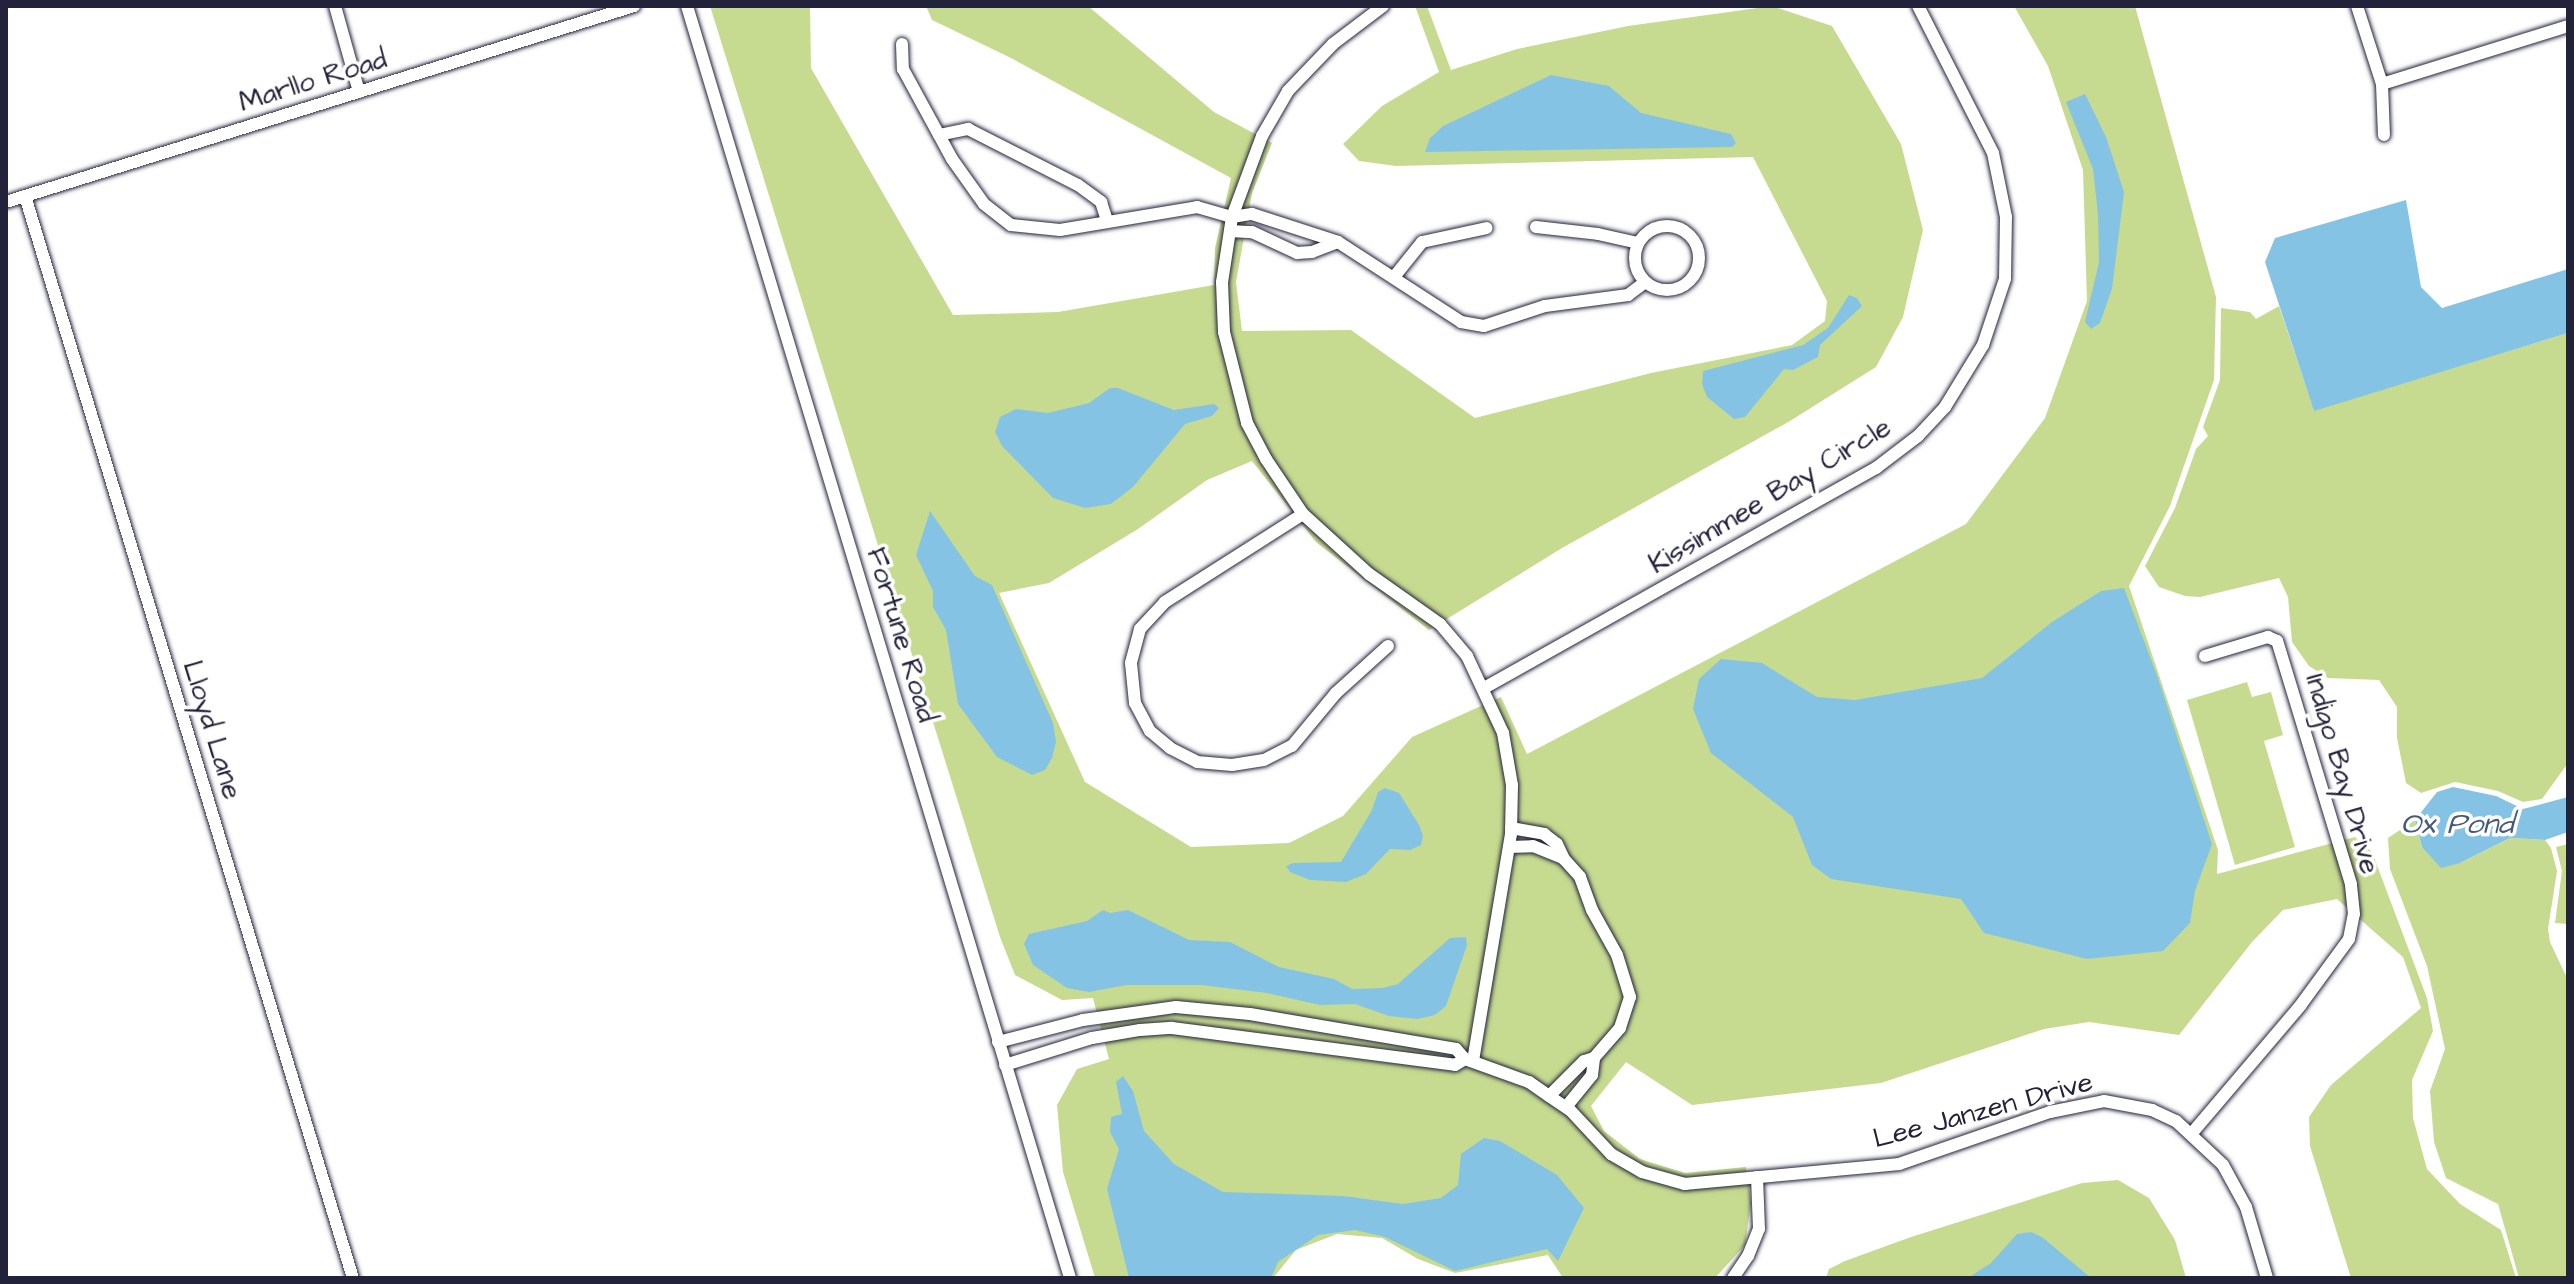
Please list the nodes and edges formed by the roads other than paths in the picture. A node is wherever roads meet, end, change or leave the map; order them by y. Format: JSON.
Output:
{"nodes":[{"id":1,"x":335,"y":6,"type":"edge"},
{"id":2,"x":634,"y":6,"type":"edge"},
{"id":3,"x":687,"y":6,"type":"edge"},
{"id":4,"x":1383,"y":6,"type":"edge"},
{"id":5,"x":1918,"y":6,"type":"edge"},
{"id":6,"x":2357,"y":6,"type":"edge"},
{"id":7,"x":2568,"y":26,"type":"edge"},
{"id":8,"x":902,"y":44,"type":"dead end"},
{"id":9,"x":2382,"y":84,"type":"junction"},
{"id":10,"x":359,"y":92,"type":"junction"},
{"id":11,"x":939,"y":135,"type":"junction"},
{"id":12,"x":2384,"y":135,"type":"dead end"},
{"id":13,"x":25,"y":196,"type":"junction"},
{"id":14,"x":6,"y":202,"type":"edge"},
{"id":15,"x":1107,"y":221,"type":"junction"},
{"id":16,"x":1231,"y":224,"type":"junction"},
{"id":17,"x":1536,"y":227,"type":"dead end"},
{"id":18,"x":1487,"y":228,"type":"dead end"},
{"id":19,"x":1338,"y":242,"type":"junction"},
{"id":20,"x":1638,"y":243,"type":"junction"},
{"id":21,"x":1394,"y":277,"type":"junction"},
{"id":22,"x":1645,"y":282,"type":"junction"},
{"id":23,"x":1303,"y":514,"type":"junction"},
{"id":24,"x":1388,"y":646,"type":"dead end"},
{"id":25,"x":2205,"y":656,"type":"dead end"},
{"id":26,"x":1484,"y":688,"type":"junction"},
{"id":27,"x":1511,"y":828,"type":"junction"},
{"id":28,"x":1509,"y":847,"type":"junction"},
{"id":29,"x":1564,"y":859,"type":"junction"},
{"id":30,"x":1080,"y":1021,"type":"junction"},
{"id":31,"x":1288,"y":1021,"type":"junction"},
{"id":32,"x":1085,"y":1040,"type":"junction"},
{"id":33,"x":998,"y":1042,"type":"junction"},
{"id":34,"x":1285,"y":1042,"type":"junction"},
{"id":35,"x":1594,"y":1058,"type":"junction"},
{"id":36,"x":1469,"y":1060,"type":"junction"},
{"id":37,"x":1005,"y":1065,"type":"junction"},
{"id":38,"x":1549,"y":1096,"type":"junction"},
{"id":39,"x":1566,"y":1107,"type":"junction"},
{"id":40,"x":2192,"y":1133,"type":"junction"},
{"id":41,"x":1757,"y":1177,"type":"junction"},
{"id":42,"x":353,"y":1278,"type":"edge"},
{"id":43,"x":1070,"y":1278,"type":"edge"},
{"id":44,"x":1733,"y":1278,"type":"edge"},
{"id":45,"x":2267,"y":1278,"type":"edge"}],
"edges":[{"from":1,"to":10,"type":"street"},
{"from":2,"to":10,"type":"street","name":"Marllo Road"},
{"from":3,"to":33,"type":"street","name":"Fortune Road"},
{"from":4,"to":16,"type":"street"},
{"from":5,"to":26,"type":"street","name":"Kissimmee Bay Circle"},
{"from":6,"to":9,"type":"street"},
{"from":7,"to":9,"type":"street"},
{"from":8,"to":11,"type":"street"},
{"from":9,"to":12,"type":"street"},
{"from":10,"to":13,"type":"street","name":"Marllo Road"},
{"from":11,"to":15,"type":"street"},
{"from":11,"to":15,"type":"street"},
{"from":13,"to":14,"type":"street","name":"Marllo Road"},
{"from":13,"to":42,"type":"street","name":"Lloyd Lane"},
{"from":15,"to":16,"type":"street"},
{"from":16,"to":19,"type":"street"},
{"from":16,"to":19,"type":"street"},
{"from":16,"to":23,"type":"street"},
{"from":17,"to":20,"type":"street"},
{"from":18,"to":21,"type":"street"},
{"from":19,"to":21,"type":"street"},
{"from":20,"to":22,"type":"street"},
{"from":20,"to":22,"type":"street"},
{"from":21,"to":22,"type":"street"},
{"from":23,"to":24,"type":"street"},
{"from":23,"to":26,"type":"street"},
{"from":25,"to":40,"type":"street","name":"Indigo Bay Drive"},
{"from":26,"to":27,"type":"street"},
{"from":27,"to":28,"type":"street"},
{"from":27,"to":29,"type":"street"},
{"from":28,"to":29,"type":"street"},
{"from":28,"to":36,"type":"street"},
{"from":29,"to":35,"type":"street"},
{"from":30,"to":31,"type":"street","name":"Lee Janzen Drive"},
{"from":30,"to":32,"type":"street"},
{"from":30,"to":33,"type":"street","name":"Lee Janzen Drive"},
{"from":31,"to":34,"type":"street"},
{"from":31,"to":36,"type":"street","name":"Lee Janzen Drive"},
{"from":32,"to":34,"type":"street"},
{"from":32,"to":37,"type":"street"},
{"from":33,"to":37,"type":"street","name":"Fortune Road"},
{"from":34,"to":36,"type":"street"},
{"from":35,"to":38,"type":"street"},
{"from":35,"to":39,"type":"street"},
{"from":36,"to":38,"type":"street","name":"Lee Janzen Drive"},
{"from":37,"to":43,"type":"street","name":"Fortune Road"},
{"from":38,"to":39,"type":"street","name":"Lee Janzen Drive"},
{"from":39,"to":41,"type":"street","name":"Lee Janzen Drive"},
{"from":40,"to":41,"type":"street","name":"Lee Janzen Drive"},
{"from":40,"to":45,"type":"street","name":"Lee Janzen Drive"},
{"from":41,"to":44,"type":"street"}]}
